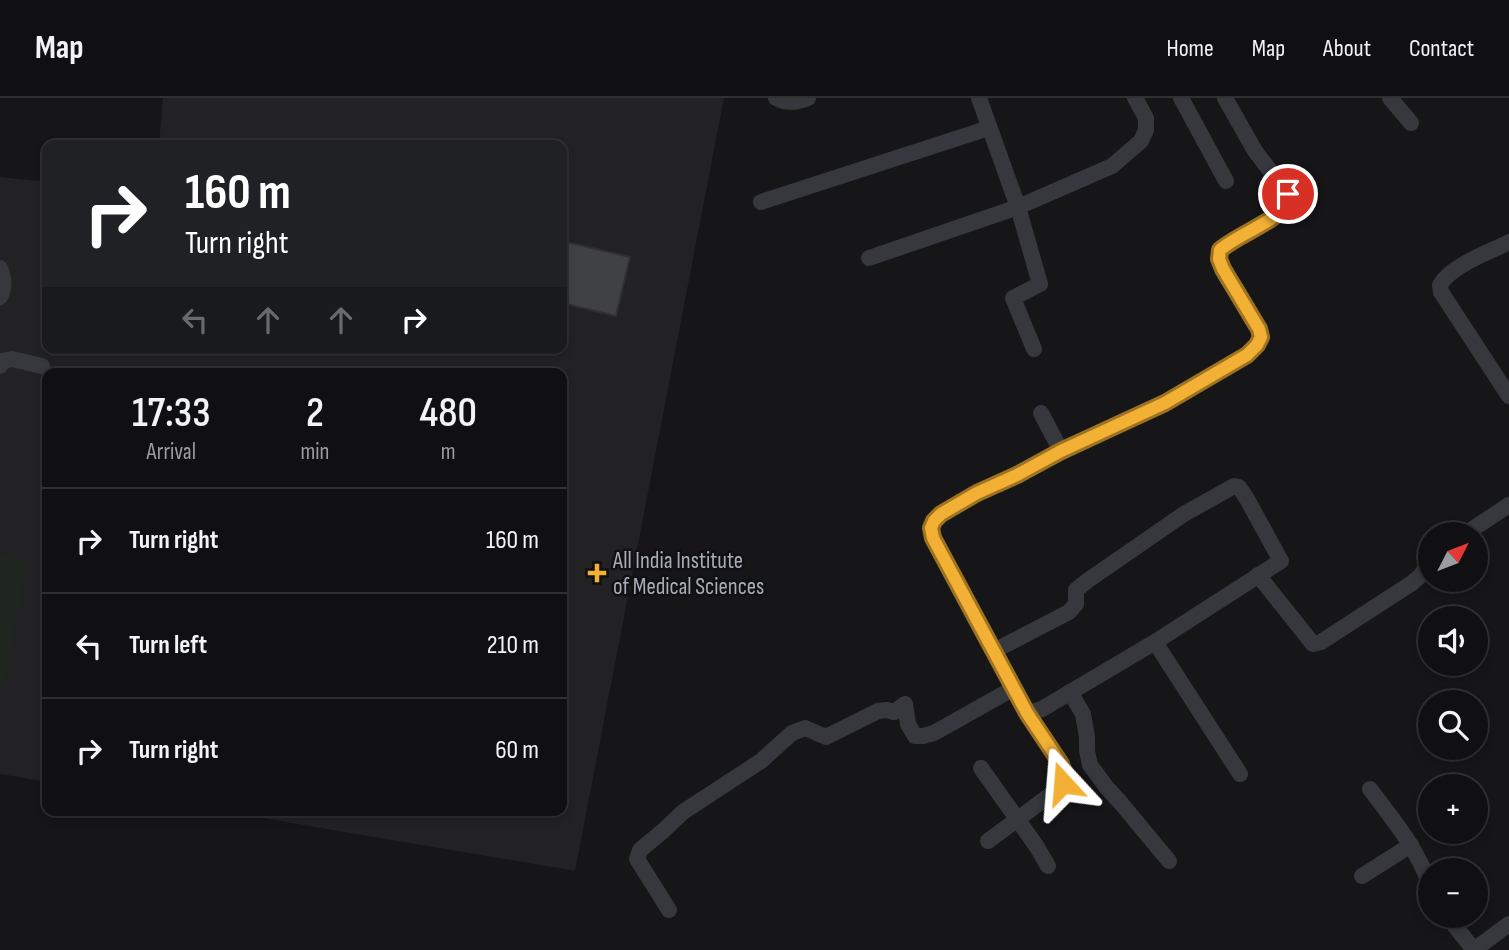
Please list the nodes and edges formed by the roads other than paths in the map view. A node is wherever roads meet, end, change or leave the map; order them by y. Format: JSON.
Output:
{"nodes":[{"id":1,"x":776,"y":98,"type":"edge"},
{"id":2,"x":808,"y":98,"type":"edge"},
{"id":3,"x":979,"y":98,"type":"edge"},
{"id":4,"x":1135,"y":98,"type":"edge"},
{"id":5,"x":1181,"y":98,"type":"edge"},
{"id":6,"x":1225,"y":98,"type":"edge"},
{"id":7,"x":1390,"y":98,"type":"edge"},
{"id":8,"x":1411,"y":123,"type":"dead end"},
{"id":9,"x":989,"y":128,"type":"junction"},
{"id":10,"x":1226,"y":181,"type":"dead end"},
{"id":11,"x":761,"y":202,"type":"dead end"},
{"id":12,"x":1018,"y":207,"type":"junction"},
{"id":13,"x":1509,"y":243,"type":"edge"},
{"id":14,"x":869,"y":258,"type":"dead end"},
{"id":15,"x":0,"y":268,"type":"edge"},
{"id":16,"x":0,"y":298,"type":"edge"},
{"id":17,"x":1034,"y":349,"type":"dead end"},
{"id":18,"x":0,"y":366,"type":"edge"},
{"id":19,"x":42,"y":366,"type":"dead end"},
{"id":20,"x":1509,"y":396,"type":"edge"},
{"id":21,"x":1041,"y":412,"type":"dead end"},
{"id":22,"x":1061,"y":451,"type":"junction"},
{"id":23,"x":1509,"y":505,"type":"edge"},
{"id":24,"x":1483,"y":522,"type":"edge"},
{"id":25,"x":1258,"y":575,"type":"junction"},
{"id":26,"x":1418,"y":578,"type":"edge"},
{"id":27,"x":1155,"y":642,"type":"junction"},
{"id":28,"x":994,"y":651,"type":"junction"},
{"id":29,"x":1014,"y":688,"type":"junction"},
{"id":30,"x":1070,"y":692,"type":"junction"},
{"id":31,"x":1027,"y":713,"type":"junction"},
{"id":32,"x":981,"y":768,"type":"dead end"},
{"id":33,"x":1240,"y":774,"type":"dead end"},
{"id":34,"x":1370,"y":789,"type":"dead end"},
{"id":35,"x":1017,"y":819,"type":"junction"},
{"id":36,"x":988,"y":841,"type":"dead end"},
{"id":37,"x":1411,"y":845,"type":"junction"},
{"id":38,"x":1418,"y":858,"type":"edge"},
{"id":39,"x":1169,"y":861,"type":"dead end"},
{"id":40,"x":1048,"y":866,"type":"dead end"},
{"id":41,"x":1362,"y":876,"type":"dead end"},
{"id":42,"x":669,"y":910,"type":"dead end"},
{"id":43,"x":1509,"y":924,"type":"edge"},
{"id":44,"x":1456,"y":928,"type":"edge"},
{"id":45,"x":1474,"y":950,"type":"edge"}],
"edges":[{"from":1,"to":2,"type":"street"},
{"from":3,"to":9,"type":"street"},
{"from":4,"to":12,"type":"street"},
{"from":5,"to":10,"type":"street"},
{"from":6,"to":22,"type":"street"},
{"from":7,"to":8,"type":"street"},
{"from":9,"to":11,"type":"street"},
{"from":9,"to":12,"type":"street"},
{"from":12,"to":14,"type":"street"},
{"from":12,"to":17,"type":"street"},
{"from":13,"to":20,"type":"street"},
{"from":15,"to":16,"type":"street"},
{"from":18,"to":19,"type":"street"},
{"from":21,"to":22,"type":"street"},
{"from":22,"to":28,"type":"street"},
{"from":23,"to":24,"type":"street"},
{"from":25,"to":26,"type":"street"},
{"from":25,"to":27,"type":"street"},
{"from":25,"to":28,"type":"street"},
{"from":27,"to":30,"type":"street"},
{"from":27,"to":33,"type":"street"},
{"from":28,"to":29,"type":"street"},
{"from":29,"to":31,"type":"street"},
{"from":29,"to":42,"type":"street"},
{"from":30,"to":31,"type":"street"},
{"from":30,"to":39,"type":"street"},
{"from":31,"to":35,"type":"street"},
{"from":32,"to":35,"type":"street"},
{"from":34,"to":37,"type":"street"},
{"from":35,"to":36,"type":"street"},
{"from":35,"to":40,"type":"street"},
{"from":37,"to":38,"type":"street"},
{"from":37,"to":41,"type":"street"},
{"from":43,"to":45,"type":"street"},
{"from":44,"to":45,"type":"street"}]}
